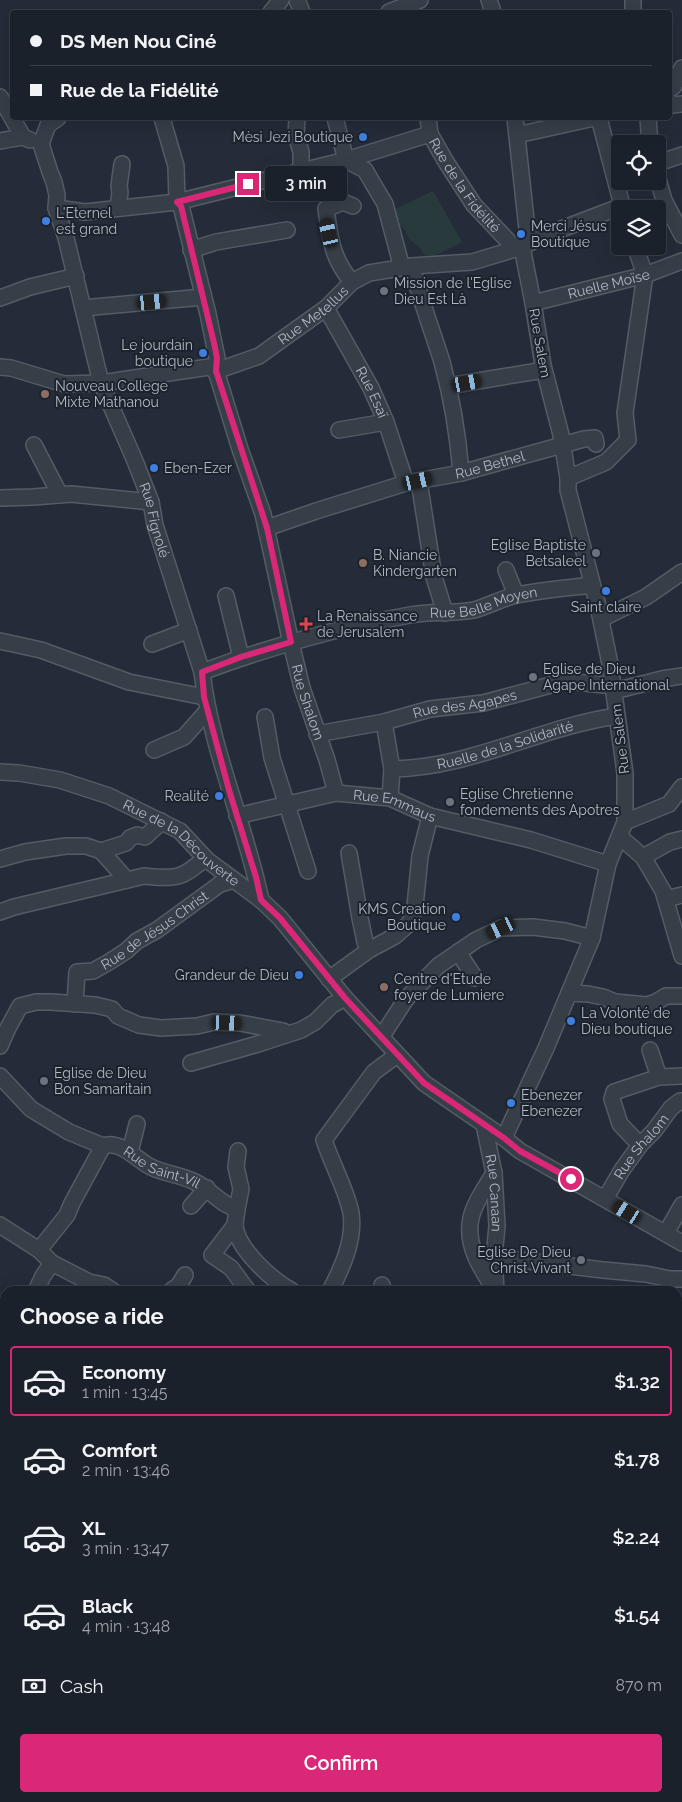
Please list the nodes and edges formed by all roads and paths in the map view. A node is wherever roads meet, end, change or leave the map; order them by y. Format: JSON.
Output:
{"nodes":[{"id":1,"x":281,"y":0,"type":"edge"},
{"id":2,"x":420,"y":0,"type":"edge"},
{"id":3,"x":273,"y":10,"type":"edge"},
{"id":4,"x":395,"y":10,"type":"edge"},
{"id":5,"x":682,"y":68,"type":"edge"},
{"id":6,"x":672,"y":88,"type":"edge"},
{"id":7,"x":0,"y":97,"type":"edge"},
{"id":8,"x":10,"y":114,"type":"edge"},
{"id":9,"x":13,"y":120,"type":"edge"},
{"id":10,"x":55,"y":120,"type":"edge"},
{"id":11,"x":166,"y":120,"type":"edge"},
{"id":12,"x":297,"y":120,"type":"edge"},
{"id":13,"x":336,"y":120,"type":"edge"},
{"id":14,"x":428,"y":120,"type":"edge"},
{"id":15,"x":515,"y":120,"type":"edge"},
{"id":16,"x":585,"y":120,"type":"edge"},
{"id":17,"x":600,"y":120,"type":"edge"},
{"id":18,"x":648,"y":120,"type":"edge"},
{"id":19,"x":430,"y":134,"type":"junction"},
{"id":20,"x":517,"y":135,"type":"junction"},
{"id":21,"x":649,"y":135,"type":"edge"},
{"id":22,"x":23,"y":137,"type":"junction"},
{"id":23,"x":0,"y":141,"type":"edge"},
{"id":24,"x":41,"y":144,"type":"junction"},
{"id":25,"x":682,"y":155,"type":"edge"},
{"id":26,"x":346,"y":160,"type":"junction"},
{"id":27,"x":666,"y":160,"type":"edge"},
{"id":28,"x":122,"y":164,"type":"dead end"},
{"id":29,"x":301,"y":170,"type":"junction"},
{"id":30,"x":661,"y":190,"type":"edge"},
{"id":31,"x":621,"y":200,"type":"edge"},
{"id":32,"x":177,"y":202,"type":"junction"},
{"id":33,"x":354,"y":206,"type":"dead end"},
{"id":34,"x":56,"y":208,"type":"junction"},
{"id":35,"x":118,"y":208,"type":"junction"},
{"id":36,"x":611,"y":212,"type":"edge"},
{"id":37,"x":287,"y":230,"type":"dead end"},
{"id":38,"x":682,"y":235,"type":"edge"},
{"id":39,"x":522,"y":247,"type":"junction"},
{"id":40,"x":191,"y":250,"type":"junction"},
{"id":41,"x":638,"y":255,"type":"edge"},
{"id":42,"x":682,"y":261,"type":"edge"},
{"id":43,"x":407,"y":267,"type":"junction"},
{"id":44,"x":645,"y":275,"type":"junction"},
{"id":45,"x":76,"y":276,"type":"junction"},
{"id":46,"x":352,"y":282,"type":"junction"},
{"id":47,"x":203,"y":297,"type":"junction"},
{"id":48,"x":0,"y":298,"type":"edge"},
{"id":49,"x":533,"y":303,"type":"junction"},
{"id":50,"x":83,"y":308,"type":"junction"},
{"id":51,"x":326,"y":308,"type":"junction"},
{"id":52,"x":0,"y":367,"type":"edge"},
{"id":53,"x":544,"y":370,"type":"junction"},
{"id":54,"x":216,"y":371,"type":"junction"},
{"id":55,"x":101,"y":383,"type":"junction"},
{"id":56,"x":448,"y":386,"type":"junction"},
{"id":57,"x":386,"y":422,"type":"junction"},
{"id":58,"x":339,"y":430,"type":"dead end"},
{"id":59,"x":596,"y":444,"type":"dead end"},
{"id":60,"x":34,"y":445,"type":"dead end"},
{"id":61,"x":562,"y":445,"type":"junction"},
{"id":62,"x":461,"y":473,"type":"junction"},
{"id":63,"x":568,"y":478,"type":"junction"},
{"id":64,"x":412,"y":482,"type":"junction"},
{"id":65,"x":60,"y":495,"type":"junction"},
{"id":66,"x":0,"y":498,"type":"edge"},
{"id":67,"x":151,"y":502,"type":"junction"},
{"id":68,"x":267,"y":528,"type":"junction"},
{"id":69,"x":506,"y":570,"type":"dead end"},
{"id":70,"x":682,"y":572,"type":"edge"},
{"id":71,"x":592,"y":585,"type":"junction"},
{"id":72,"x":516,"y":595,"type":"junction"},
{"id":73,"x":226,"y":596,"type":"dead end"},
{"id":74,"x":445,"y":613,"type":"junction"},
{"id":75,"x":601,"y":620,"type":"junction"},
{"id":76,"x":189,"y":630,"type":"junction"},
{"id":77,"x":0,"y":641,"type":"edge"},
{"id":78,"x":291,"y":642,"type":"junction"},
{"id":79,"x":152,"y":644,"type":"dead end"},
{"id":80,"x":241,"y":657,"type":"junction"},
{"id":81,"x":202,"y":672,"type":"junction"},
{"id":82,"x":682,"y":676,"type":"edge"},
{"id":83,"x":614,"y":689,"type":"junction"},
{"id":84,"x":206,"y":703,"type":"junction"},
{"id":85,"x":617,"y":716,"type":"junction"},
{"id":86,"x":265,"y":717,"type":"dead end"},
{"id":87,"x":384,"y":722,"type":"junction"},
{"id":88,"x":317,"y":734,"type":"junction"},
{"id":89,"x":154,"y":750,"type":"dead end"},
{"id":90,"x":392,"y":768,"type":"junction"},
{"id":91,"x":0,"y":772,"type":"edge"},
{"id":92,"x":682,"y":787,"type":"edge"},
{"id":93,"x":336,"y":793,"type":"junction"},
{"id":94,"x":390,"y":798,"type":"junction"},
{"id":95,"x":287,"y":805,"type":"junction"},
{"id":96,"x":238,"y":816,"type":"junction"},
{"id":97,"x":430,"y":816,"type":"junction"},
{"id":98,"x":161,"y":821,"type":"junction"},
{"id":99,"x":625,"y":822,"type":"junction"},
{"id":100,"x":620,"y":837,"type":"junction"},
{"id":101,"x":682,"y":839,"type":"edge"},
{"id":102,"x":102,"y":851,"type":"junction"},
{"id":103,"x":350,"y":853,"type":"dead end"},
{"id":104,"x":643,"y":857,"type":"junction"},
{"id":105,"x":0,"y":859,"type":"edge"},
{"id":106,"x":207,"y":860,"type":"junction"},
{"id":107,"x":608,"y":864,"type":"junction"},
{"id":108,"x":308,"y":872,"type":"dead end"},
{"id":109,"x":127,"y":880,"type":"junction"},
{"id":110,"x":234,"y":880,"type":"junction"},
{"id":111,"x":682,"y":895,"type":"edge"},
{"id":112,"x":666,"y":899,"type":"junction"},
{"id":113,"x":261,"y":900,"type":"junction"},
{"id":114,"x":0,"y":912,"type":"edge"},
{"id":115,"x":592,"y":938,"type":"junction"},
{"id":116,"x":369,"y":950,"type":"junction"},
{"id":117,"x":458,"y":952,"type":"junction"},
{"id":118,"x":682,"y":956,"type":"edge"},
{"id":119,"x":475,"y":978,"type":"dead end"},
{"id":120,"x":329,"y":979,"type":"junction"},
{"id":121,"x":569,"y":993,"type":"junction"},
{"id":122,"x":682,"y":996,"type":"edge"},
{"id":123,"x":345,"y":998,"type":"junction"},
{"id":124,"x":75,"y":1004,"type":"junction"},
{"id":125,"x":285,"y":1035,"type":"junction"},
{"id":126,"x":382,"y":1036,"type":"junction"},
{"id":127,"x":0,"y":1046,"type":"edge"},
{"id":128,"x":650,"y":1050,"type":"dead end"},
{"id":129,"x":397,"y":1055,"type":"junction"},
{"id":130,"x":191,"y":1063,"type":"dead end"},
{"id":131,"x":0,"y":1076,"type":"edge"},
{"id":132,"x":682,"y":1076,"type":"edge"},
{"id":133,"x":659,"y":1077,"type":"junction"},
{"id":134,"x":682,"y":1101,"type":"edge"},
{"id":135,"x":137,"y":1124,"type":"dead end"},
{"id":136,"x":484,"y":1125,"type":"junction"},
{"id":137,"x":504,"y":1138,"type":"junction"},
{"id":138,"x":640,"y":1145,"type":"junction"},
{"id":139,"x":103,"y":1146,"type":"junction"},
{"id":140,"x":238,"y":1151,"type":"dead end"},
{"id":141,"x":130,"y":1152,"type":"junction"},
{"id":142,"x":494,"y":1174,"type":"junction"},
{"id":143,"x":207,"y":1188,"type":"junction"},
{"id":144,"x":605,"y":1199,"type":"junction"},
{"id":145,"x":682,"y":1205,"type":"edge"},
{"id":146,"x":192,"y":1206,"type":"dead end"},
{"id":147,"x":237,"y":1209,"type":"junction"},
{"id":148,"x":0,"y":1225,"type":"edge"},
{"id":149,"x":235,"y":1225,"type":"junction"},
{"id":150,"x":666,"y":1234,"type":"junction"},
{"id":151,"x":682,"y":1244,"type":"edge"},
{"id":152,"x":39,"y":1250,"type":"junction"},
{"id":153,"x":494,"y":1257,"type":"junction"},
{"id":154,"x":52,"y":1263,"type":"junction"},
{"id":155,"x":185,"y":1275,"type":"dead end"},
{"id":156,"x":682,"y":1279,"type":"edge"},
{"id":157,"x":38,"y":1286,"type":"edge"},
{"id":158,"x":99,"y":1286,"type":"edge"},
{"id":159,"x":178,"y":1286,"type":"edge"},
{"id":160,"x":244,"y":1286,"type":"edge"},
{"id":161,"x":283,"y":1286,"type":"edge"},
{"id":162,"x":332,"y":1286,"type":"edge"},
{"id":163,"x":493,"y":1286,"type":"edge"},
{"id":164,"x":496,"y":1286,"type":"edge"}],
"edges":[{"from":1,"to":3,"type":"street"},
{"from":2,"to":4,"type":"street"},
{"from":5,"to":6,"type":"street"},
{"from":7,"to":8,"type":"street"},
{"from":9,"to":22,"type":"street"},
{"from":10,"to":24,"type":"street"},
{"from":11,"to":32,"type":"street","name":"Rue Shalom"},
{"from":12,"to":29,"type":"street"},
{"from":13,"to":26,"type":"street"},
{"from":14,"to":19,"type":"street"},
{"from":15,"to":20,"type":"street","name":"Rue Salem"},
{"from":16,"to":20,"type":"street"},
{"from":17,"to":31,"type":"street"},
{"from":18,"to":21,"type":"street"},
{"from":19,"to":26,"type":"street","name":"Rue de la Fidélité"},
{"from":19,"to":39,"type":"street","name":"Rue de la Fidélité"},
{"from":20,"to":39,"type":"street","name":"Rue Salem"},
{"from":22,"to":23,"type":"street"},
{"from":22,"to":24,"type":"street"},
{"from":24,"to":34,"type":"street","name":"Rue Fignolé"},
{"from":25,"to":27,"type":"street"},
{"from":26,"to":29,"type":"street","name":"Rue de la Fidélité"},
{"from":26,"to":43,"type":"street"},
{"from":28,"to":35,"type":"street"},
{"from":29,"to":32,"type":"street","name":"Rue de la Fidélité"},
{"from":30,"to":38,"type":"street"},
{"from":32,"to":35,"type":"street","name":"Rue de la Fidélité"},
{"from":32,"to":40,"type":"street","name":"Rue Shalom"},
{"from":33,"to":46,"type":"street"},
{"from":34,"to":35,"type":"street","name":"Rue de la Fidélité"},
{"from":34,"to":45,"type":"street","name":"Rue Fignolé"},
{"from":36,"to":39,"type":"street","name":"Rue Metellus"},
{"from":37,"to":40,"type":"street"},
{"from":39,"to":43,"type":"street","name":"Rue Metellus"},
{"from":39,"to":49,"type":"street","name":"Rue Salem"},
{"from":40,"to":47,"type":"street","name":"Rue Shalom"},
{"from":41,"to":44,"type":"street"},
{"from":42,"to":44,"type":"street","name":"Ruelle Moïse"},
{"from":43,"to":46,"type":"street","name":"Rue Metellus"},
{"from":43,"to":56,"type":"street"},
{"from":44,"to":49,"type":"street","name":"Ruelle Moïse"},
{"from":44,"to":63,"type":"street"},
{"from":45,"to":48,"type":"street"},
{"from":45,"to":50,"type":"street","name":"Rue Fignolé"},
{"from":46,"to":51,"type":"street","name":"Rue Metellus"},
{"from":47,"to":50,"type":"street"},
{"from":47,"to":54,"type":"street","name":"Rue Shalom"},
{"from":49,"to":53,"type":"street","name":"Rue Salem"},
{"from":50,"to":55,"type":"street","name":"Rue Fignolé"},
{"from":51,"to":54,"type":"street","name":"Rue Metellus"},
{"from":51,"to":57,"type":"street","name":"Rue Esaï"},
{"from":52,"to":55,"type":"street","name":"Rue Metellus"},
{"from":53,"to":56,"type":"street"},
{"from":53,"to":61,"type":"street","name":"Rue Salem"},
{"from":54,"to":55,"type":"street","name":"Rue Metellus"},
{"from":54,"to":68,"type":"street","name":"Rue Shalom"},
{"from":55,"to":67,"type":"street","name":"Rue Fignolé"},
{"from":56,"to":62,"type":"street"},
{"from":57,"to":58,"type":"street"},
{"from":57,"to":64,"type":"street","name":"Rue Esaï"},
{"from":59,"to":61,"type":"street","name":"Rue Bethel"},
{"from":60,"to":65,"type":"street"},
{"from":61,"to":62,"type":"street","name":"Rue Bethel"},
{"from":61,"to":63,"type":"street","name":"Rue Salem"},
{"from":62,"to":64,"type":"street","name":"Rue Bethel"},
{"from":63,"to":71,"type":"street","name":"Rue Salem"},
{"from":64,"to":68,"type":"street","name":"Rue Bethel"},
{"from":64,"to":74,"type":"street","name":"Rue Esaï"},
{"from":65,"to":66,"type":"street"},
{"from":65,"to":67,"type":"street"},
{"from":67,"to":76,"type":"street","name":"Rue Fignolé"},
{"from":68,"to":78,"type":"street","name":"Rue Shalom"},
{"from":69,"to":72,"type":"street"},
{"from":70,"to":75,"type":"street"},
{"from":71,"to":72,"type":"street","name":"Rue Belle Moyen"},
{"from":71,"to":75,"type":"street","name":"Rue Salem"},
{"from":72,"to":74,"type":"street","name":"Rue Belle Moyen"},
{"from":73,"to":80,"type":"street"},
{"from":74,"to":78,"type":"street","name":"Rue Belle Moyen"},
{"from":75,"to":83,"type":"street","name":"Rue Salem"},
{"from":76,"to":79,"type":"street"},
{"from":76,"to":81,"type":"street","name":"Rue Fignolé"},
{"from":77,"to":84,"type":"street"},
{"from":78,"to":80,"type":"street","name":"Rue Belle Moyen"},
{"from":78,"to":88,"type":"street","name":"Rue Shalom"},
{"from":80,"to":81,"type":"street","name":"Rue Belle Moyen"},
{"from":81,"to":84,"type":"street","name":"Rue Fignolé"},
{"from":82,"to":83,"type":"street","name":"Rue des Agapes"},
{"from":83,"to":85,"type":"street","name":"Rue Salem"},
{"from":83,"to":87,"type":"street","name":"Rue des Agapes"},
{"from":84,"to":89,"type":"street"},
{"from":84,"to":96,"type":"street","name":"Rue Fignolé"},
{"from":85,"to":90,"type":"street","name":"Ruelle de la Solidarité"},
{"from":85,"to":99,"type":"street","name":"Rue Salem"},
{"from":86,"to":95,"type":"street"},
{"from":87,"to":88,"type":"street","name":"Rue des Agapes"},
{"from":87,"to":90,"type":"street"},
{"from":88,"to":93,"type":"street","name":"Rue Shalom"},
{"from":90,"to":94,"type":"street"},
{"from":91,"to":98,"type":"street","name":"Rue de la Découverte"},
{"from":92,"to":99,"type":"street"},
{"from":93,"to":94,"type":"street","name":"Rue Emmaus"},
{"from":93,"to":95,"type":"street","name":"Rue Emmaus"},
{"from":94,"to":97,"type":"street","name":"Rue Emmaus"},
{"from":95,"to":96,"type":"street","name":"Rue Emmaus"},
{"from":95,"to":108,"type":"street"},
{"from":96,"to":113,"type":"street","name":"Rue Fignolé"},
{"from":97,"to":107,"type":"street","name":"Rue Emmaus"},
{"from":97,"to":116,"type":"street"},
{"from":98,"to":102,"type":"street"},
{"from":98,"to":106,"type":"street","name":"Rue de la Découverte"},
{"from":99,"to":100,"type":"street","name":"Rue Salem"},
{"from":100,"to":104,"type":"street"},
{"from":100,"to":107,"type":"street","name":"Rue Salem"},
{"from":101,"to":104,"type":"street"},
{"from":102,"to":105,"type":"street"},
{"from":102,"to":109,"type":"street"},
{"from":103,"to":116,"type":"street"},
{"from":104,"to":112,"type":"street"},
{"from":106,"to":109,"type":"street"},
{"from":106,"to":110,"type":"street","name":"Rue de la Découverte"},
{"from":107,"to":115,"type":"street","name":"Rue Salem"},
{"from":109,"to":114,"type":"street"},
{"from":110,"to":113,"type":"street","name":"Rue de la Découverte"},
{"from":110,"to":124,"type":"street","name":"Rue de Jésus Christ"},
{"from":111,"to":112,"type":"street"},
{"from":112,"to":118,"type":"street"},
{"from":113,"to":120,"type":"street","name":"Rue de la Découverte"},
{"from":115,"to":117,"type":"street"},
{"from":115,"to":121,"type":"street","name":"Rue Salem"},
{"from":116,"to":120,"type":"street"},
{"from":117,"to":119,"type":"street"},
{"from":117,"to":126,"type":"street"},
{"from":120,"to":123,"type":"street","name":"Rue de la Découverte"},
{"from":121,"to":122,"type":"street"},
{"from":121,"to":137,"type":"street","name":"Rue Salem"},
{"from":123,"to":125,"type":"street"},
{"from":123,"to":126,"type":"street","name":"Rue de la Découverte"},
{"from":124,"to":125,"type":"street"},
{"from":124,"to":127,"type":"street"},
{"from":125,"to":130,"type":"street"},
{"from":126,"to":129,"type":"street","name":"Rue de la Découverte"},
{"from":128,"to":133,"type":"street"},
{"from":129,"to":136,"type":"street","name":"Rue de la Découverte"},
{"from":129,"to":162,"type":"street"},
{"from":131,"to":139,"type":"street","name":"Rue Saint-Vil"},
{"from":132,"to":133,"type":"street"},
{"from":133,"to":138,"type":"street"},
{"from":134,"to":138,"type":"street","name":"Rue Shalom"},
{"from":135,"to":141,"type":"street"},
{"from":136,"to":137,"type":"street","name":"Rue de la Découverte"},
{"from":136,"to":142,"type":"street","name":"Rue Canaan"},
{"from":137,"to":144,"type":"street","name":"Rue de la Découverte"},
{"from":138,"to":144,"type":"street","name":"Rue Shalom"},
{"from":139,"to":141,"type":"street","name":"Rue Saint-Vil"},
{"from":139,"to":152,"type":"street"},
{"from":140,"to":147,"type":"street"},
{"from":141,"to":143,"type":"street","name":"Rue Saint-Vil"},
{"from":142,"to":153,"type":"street","name":"Rue Canaan"},
{"from":142,"to":163,"type":"street"},
{"from":143,"to":146,"type":"street"},
{"from":143,"to":147,"type":"street","name":"Rue Saint-Vil"},
{"from":144,"to":150,"type":"street","name":"Rue de la Découverte"},
{"from":145,"to":150,"type":"street"},
{"from":147,"to":149,"type":"street"},
{"from":148,"to":152,"type":"street"},
{"from":149,"to":160,"type":"street"},
{"from":149,"to":161,"type":"street"},
{"from":150,"to":151,"type":"street","name":"Rue de la Découverte"},
{"from":152,"to":154,"type":"street"},
{"from":153,"to":156,"type":"street"},
{"from":153,"to":164,"type":"street","name":"Rue Canaan"},
{"from":154,"to":157,"type":"street"},
{"from":154,"to":158,"type":"street"},
{"from":155,"to":159,"type":"street"}]}
